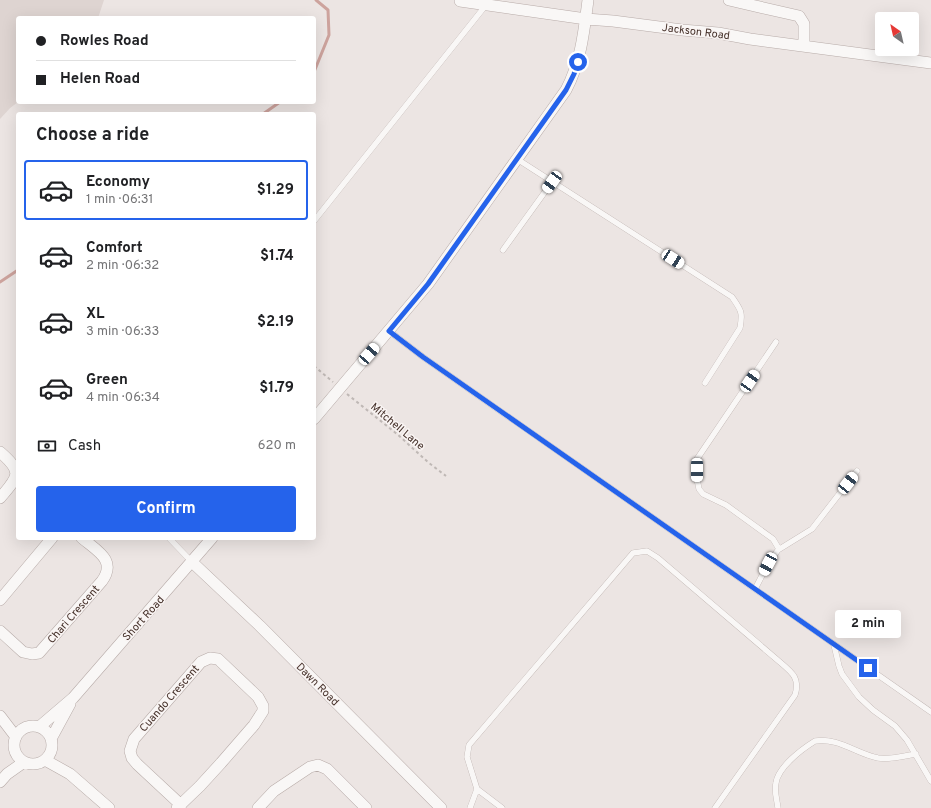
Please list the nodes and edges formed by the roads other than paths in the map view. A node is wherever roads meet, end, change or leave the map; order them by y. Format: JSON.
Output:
{"nodes":[{"id":1,"x":588,"y":0,"type":"edge"},
{"id":2,"x":729,"y":0,"type":"edge"},
{"id":3,"x":460,"y":2,"type":"dead end"},
{"id":4,"x":486,"y":5,"type":"junction"},
{"id":5,"x":586,"y":19,"type":"junction"},
{"id":6,"x":804,"y":46,"type":"junction"},
{"id":7,"x":931,"y":63,"type":"edge"},
{"id":8,"x":517,"y":159,"type":"junction"},
{"id":9,"x":552,"y":182,"type":"junction"},
{"id":10,"x":316,"y":218,"type":"edge"},
{"id":11,"x":503,"y":250,"type":"dead end"},
{"id":12,"x":389,"y":331,"type":"junction"},
{"id":13,"x":776,"y":342,"type":"dead end"},
{"id":14,"x":705,"y":383,"type":"dead end"},
{"id":15,"x":316,"y":417,"type":"edge"},
{"id":16,"x":0,"y":452,"type":"edge"},
{"id":17,"x":857,"y":471,"type":"dead end"},
{"id":18,"x":0,"y":498,"type":"edge"},
{"id":19,"x":50,"y":540,"type":"edge"},
{"id":20,"x":84,"y":540,"type":"edge"},
{"id":21,"x":171,"y":540,"type":"edge"},
{"id":22,"x":210,"y":540,"type":"edge"},
{"id":23,"x":779,"y":549,"type":"junction"},
{"id":24,"x":192,"y":562,"type":"junction"},
{"id":25,"x":755,"y":589,"type":"junction"},
{"id":26,"x":0,"y":600,"type":"edge"},
{"id":27,"x":0,"y":631,"type":"edge"},
{"id":28,"x":834,"y":645,"type":"junction"},
{"id":29,"x":73,"y":698,"type":"junction"},
{"id":30,"x":931,"y":712,"type":"edge"},
{"id":31,"x":2,"y":717,"type":"edge"},
{"id":32,"x":39,"y":727,"type":"junction"},
{"id":33,"x":25,"y":728,"type":"junction"},
{"id":34,"x":16,"y":737,"type":"junction"},
{"id":35,"x":49,"y":750,"type":"junction"},
{"id":36,"x":16,"y":754,"type":"junction"},
{"id":37,"x":916,"y":754,"type":"junction"},
{"id":38,"x":24,"y":762,"type":"junction"},
{"id":39,"x":3,"y":778,"type":"edge"},
{"id":40,"x":931,"y":781,"type":"edge"},
{"id":41,"x":477,"y":789,"type":"junction"},
{"id":42,"x":179,"y":806,"type":"edge"},
{"id":43,"x":109,"y":808,"type":"edge"},
{"id":44,"x":258,"y":808,"type":"edge"},
{"id":45,"x":366,"y":808,"type":"edge"},
{"id":46,"x":441,"y":808,"type":"edge"},
{"id":47,"x":470,"y":808,"type":"edge"},
{"id":48,"x":502,"y":808,"type":"edge"},
{"id":49,"x":715,"y":808,"type":"edge"},
{"id":50,"x":778,"y":808,"type":"edge"}],
"edges":[{"from":1,"to":5,"type":"street"},
{"from":2,"to":6,"type":"street"},
{"from":3,"to":4,"type":"street","name":"Jackson Road"},
{"from":4,"to":5,"type":"street","name":"Jackson Road"},
{"from":4,"to":10,"type":"lane"},
{"from":5,"to":6,"type":"street","name":"Jackson Road"},
{"from":5,"to":8,"type":"street"},
{"from":6,"to":7,"type":"street","name":"Jackson Road"},
{"from":8,"to":9,"type":"lane"},
{"from":8,"to":12,"type":"street"},
{"from":9,"to":11,"type":"lane"},
{"from":9,"to":14,"type":"lane"},
{"from":12,"to":15,"type":"street"},
{"from":12,"to":25,"type":"lane"},
{"from":13,"to":23,"type":"lane"},
{"from":16,"to":18,"type":"street"},
{"from":17,"to":23,"type":"lane"},
{"from":19,"to":26,"type":"street"},
{"from":20,"to":27,"type":"street","name":"Chari Crescent"},
{"from":21,"to":24,"type":"lane"},
{"from":22,"to":24,"type":"street","name":"Short Road"},
{"from":23,"to":25,"type":"lane"},
{"from":24,"to":29,"type":"street","name":"Short Road"},
{"from":24,"to":46,"type":"street","name":"Dawn Road"},
{"from":25,"to":28,"type":"lane"},
{"from":28,"to":30,"type":"lane"},
{"from":28,"to":37,"type":"lane"},
{"from":29,"to":32,"type":"street","name":"Short Road"},
{"from":29,"to":35,"type":"street","name":"Short Road"},
{"from":31,"to":33,"type":"street"},
{"from":31,"to":34,"type":"street"},
{"from":32,"to":33,"type":"street"},
{"from":32,"to":35,"type":"street"},
{"from":33,"to":34,"type":"street"},
{"from":34,"to":36,"type":"street"},
{"from":35,"to":38,"type":"street"},
{"from":35,"to":43,"type":"street"},
{"from":36,"to":38,"type":"street"},
{"from":36,"to":39,"type":"street"},
{"from":37,"to":40,"type":"lane"},
{"from":37,"to":50,"type":"lane"},
{"from":38,"to":39,"type":"street"},
{"from":41,"to":47,"type":"lane"},
{"from":41,"to":48,"type":"lane"},
{"from":41,"to":49,"type":"lane"},
{"from":42,"to":42,"type":"street","name":"Cuando Crescent"},
{"from":44,"to":45,"type":"street"}]}
